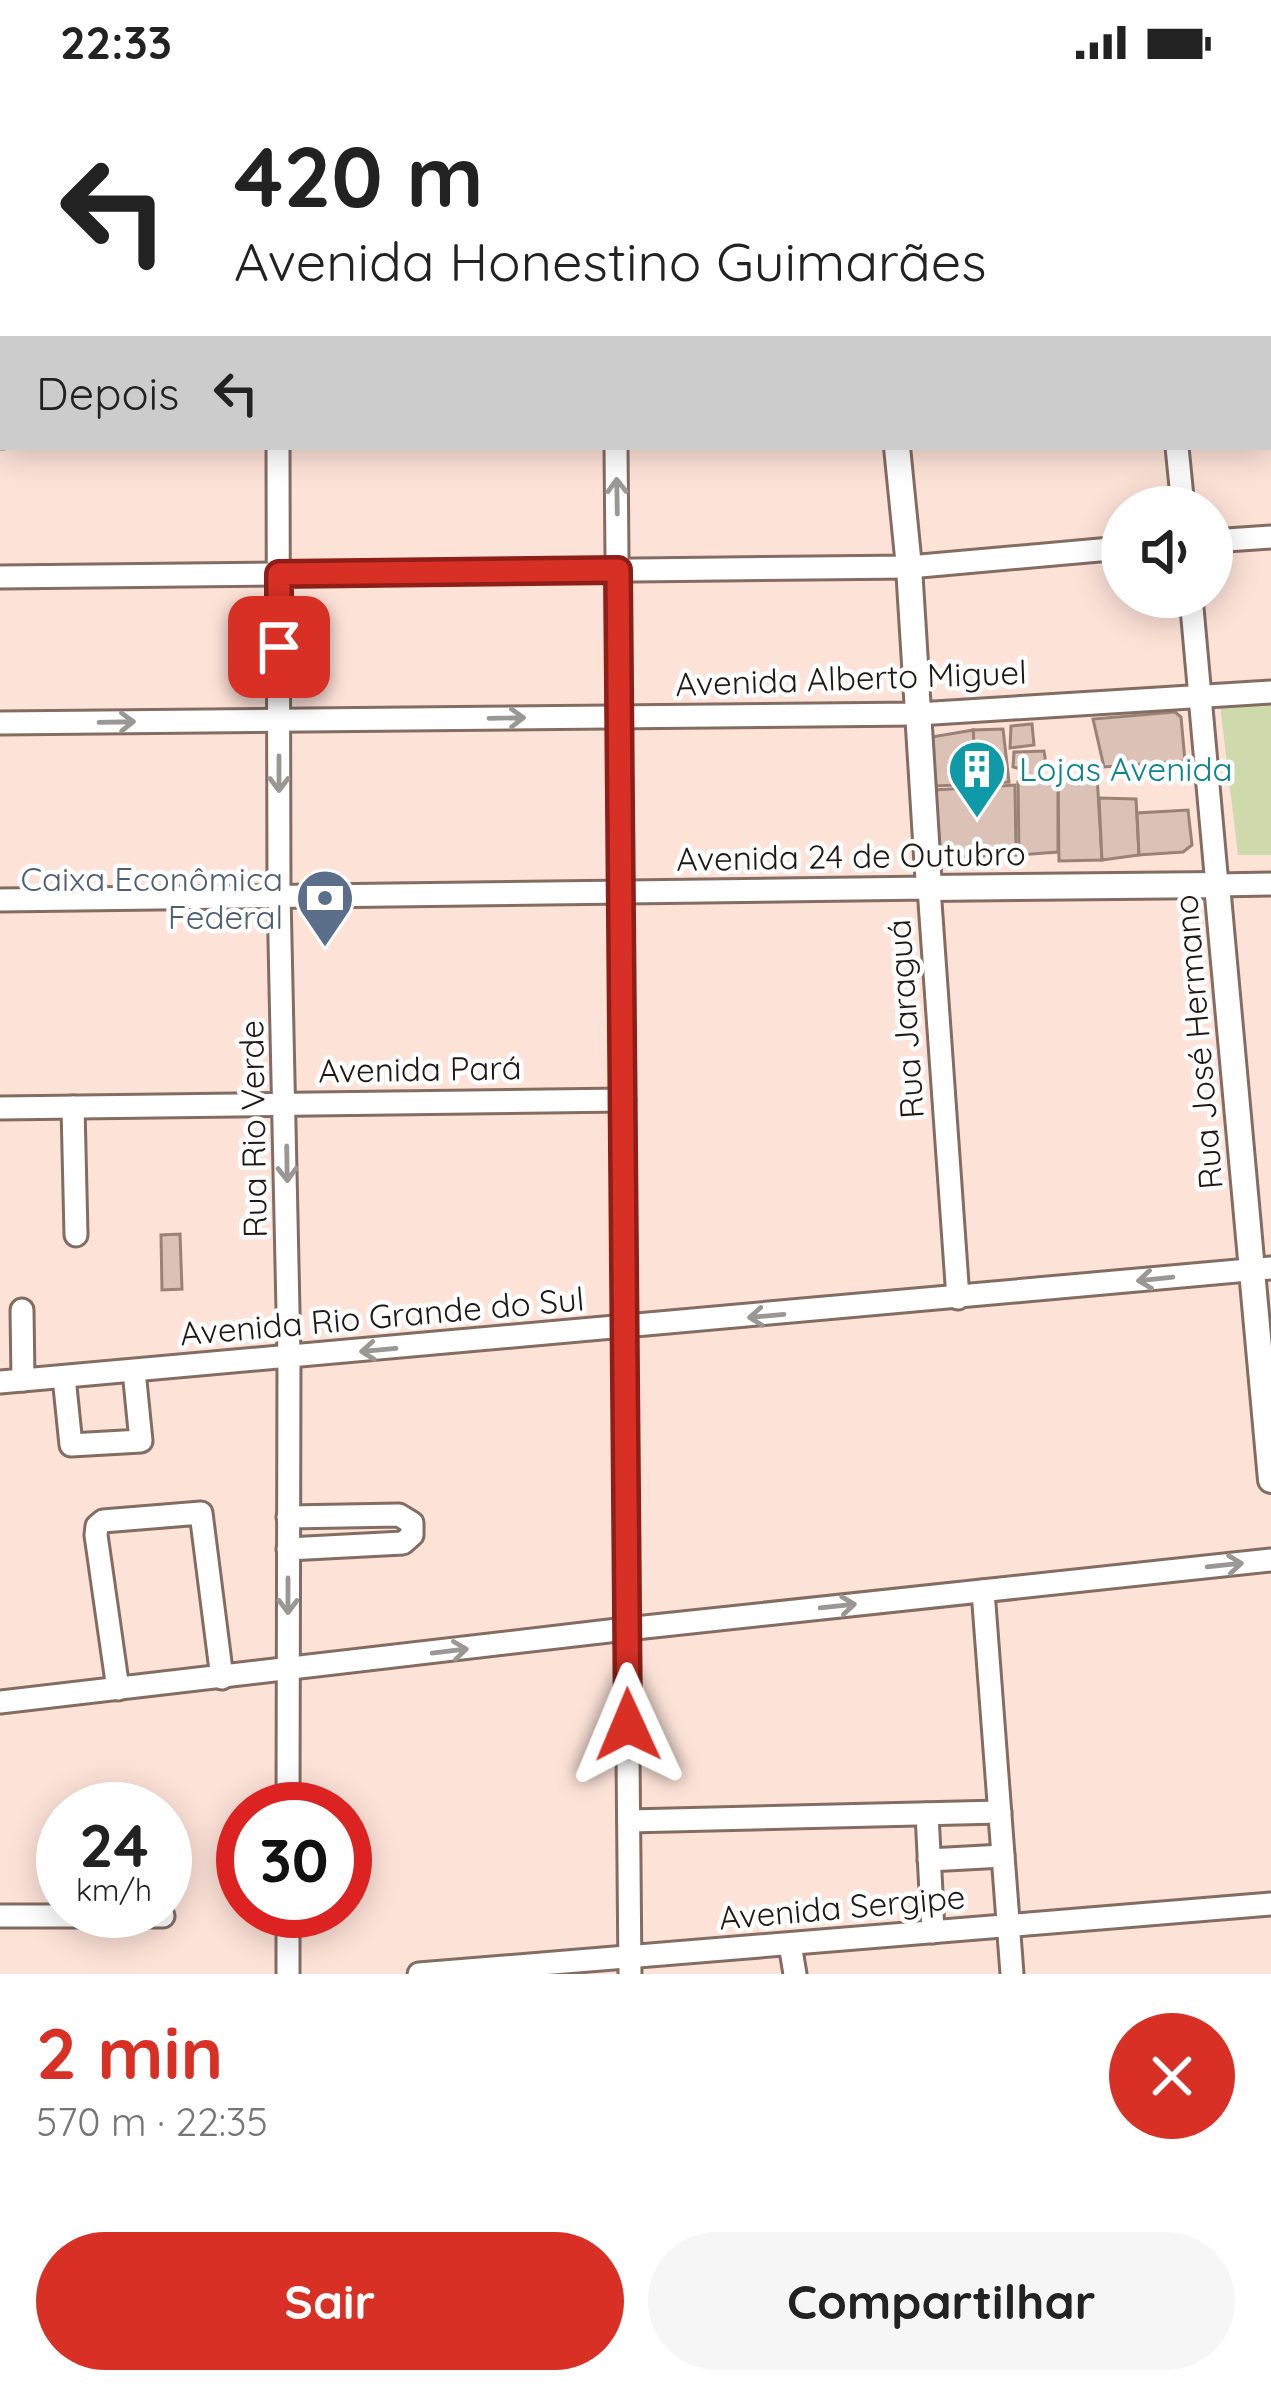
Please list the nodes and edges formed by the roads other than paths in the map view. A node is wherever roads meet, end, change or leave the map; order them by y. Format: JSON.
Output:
{"nodes":[{"id":1,"x":278,"y":450,"type":"edge"},
{"id":2,"x":616,"y":450,"type":"edge"},
{"id":3,"x":897,"y":450,"type":"edge"},
{"id":4,"x":1177,"y":450,"type":"edge"},
{"id":5,"x":1181,"y":486,"type":"edge"},
{"id":6,"x":1271,"y":537,"type":"edge"},
{"id":7,"x":1233,"y":540,"type":"edge"},
{"id":8,"x":1101,"y":550,"type":"edge"},
{"id":9,"x":909,"y":567,"type":"junction"},
{"id":10,"x":618,"y":570,"type":"junction"},
{"id":11,"x":279,"y":574,"type":"junction"},
{"id":12,"x":0,"y":577,"type":"edge"},
{"id":13,"x":1193,"y":618,"type":"edge"},
{"id":14,"x":1271,"y":692,"type":"edge"},
{"id":15,"x":1200,"y":696,"type":"junction"},
{"id":16,"x":918,"y":714,"type":"junction"},
{"id":17,"x":620,"y":717,"type":"junction"},
{"id":18,"x":279,"y":720,"type":"junction"},
{"id":19,"x":0,"y":723,"type":"edge"},
{"id":20,"x":1271,"y":884,"type":"edge"},
{"id":21,"x":1217,"y":885,"type":"junction"},
{"id":22,"x":929,"y":888,"type":"junction"},
{"id":23,"x":622,"y":891,"type":"junction"},
{"id":24,"x":279,"y":894,"type":"junction"},
{"id":25,"x":0,"y":900,"type":"edge"},
{"id":26,"x":624,"y":1100,"type":"junction"},
{"id":27,"x":286,"y":1104,"type":"junction"},
{"id":28,"x":73,"y":1107,"type":"junction"},
{"id":29,"x":0,"y":1108,"type":"edge"},
{"id":30,"x":76,"y":1235,"type":"dead end"},
{"id":31,"x":1261,"y":1269,"type":"edge"},
{"id":32,"x":958,"y":1298,"type":"junction"},
{"id":33,"x":22,"y":1310,"type":"dead end"},
{"id":34,"x":626,"y":1328,"type":"junction"},
{"id":35,"x":289,"y":1357,"type":"junction"},
{"id":36,"x":134,"y":1371,"type":"junction"},
{"id":37,"x":64,"y":1377,"type":"junction"},
{"id":38,"x":11,"y":1381,"type":"edge"},
{"id":39,"x":1271,"y":1480,"type":"edge"},
{"id":40,"x":288,"y":1516,"type":"junction"},
{"id":41,"x":288,"y":1549,"type":"junction"},
{"id":42,"x":1271,"y":1560,"type":"edge"},
{"id":43,"x":983,"y":1591,"type":"junction"},
{"id":44,"x":626,"y":1629,"type":"junction"},
{"id":45,"x":287,"y":1671,"type":"junction"},
{"id":46,"x":222,"y":1678,"type":"junction"},
{"id":47,"x":118,"y":1689,"type":"junction"},
{"id":48,"x":0,"y":1702,"type":"edge"},
{"id":49,"x":288,"y":1782,"type":"edge"},
{"id":50,"x":1000,"y":1812,"type":"junction"},
{"id":51,"x":927,"y":1814,"type":"junction"},
{"id":52,"x":629,"y":1821,"type":"junction"},
{"id":53,"x":1004,"y":1856,"type":"junction"},
{"id":54,"x":928,"y":1860,"type":"junction"},
{"id":55,"x":1271,"y":1904,"type":"edge"},
{"id":56,"x":0,"y":1916,"type":"edge"},
{"id":57,"x":36,"y":1916,"type":"edge"},
{"id":58,"x":1009,"y":1926,"type":"junction"},
{"id":59,"x":933,"y":1932,"type":"junction"},
{"id":60,"x":288,"y":1938,"type":"edge"},
{"id":61,"x":790,"y":1944,"type":"junction"},
{"id":62,"x":630,"y":1966,"type":"edge"},
{"id":63,"x":570,"y":1968,"type":"edge"},
{"id":64,"x":288,"y":1974,"type":"edge"},
{"id":65,"x":425,"y":1974,"type":"edge"},
{"id":66,"x":795,"y":1974,"type":"edge"},
{"id":67,"x":1012,"y":1974,"type":"edge"}],
"edges":[{"from":1,"to":11,"type":"street","name":"Rua Rio Verde"},
{"from":10,"to":2,"type":"street","one_way":true},
{"from":3,"to":9,"type":"main road","name":"Rua Jaraguá"},
{"from":4,"to":5,"type":"street"},
{"from":6,"to":7,"type":"street"},
{"from":8,"to":9,"type":"street"},
{"from":9,"to":10,"type":"street"},
{"from":9,"to":16,"type":"main road","name":"Rua Jaraguá"},
{"from":10,"to":11,"type":"street"},
{"from":10,"to":17,"type":"street"},
{"from":11,"to":12,"type":"street"},
{"from":11,"to":18,"type":"street","name":"Rua Rio Verde"},
{"from":13,"to":15,"type":"street","name":"Rua José Hermano"},
{"from":14,"to":15,"type":"street","name":"Avenida Alberto Miguel"},
{"from":15,"to":16,"type":"street","name":"Avenida Alberto Miguel"},
{"from":15,"to":21,"type":"street","name":"Rua José Hermano"},
{"from":16,"to":17,"type":"street","name":"Avenida Alberto Miguel"},
{"from":16,"to":22,"type":"main road","name":"Rua Jaraguá"},
{"from":18,"to":17,"type":"street","name":"Avenida Alberto Miguel","one_way":true},
{"from":17,"to":23,"type":"street"},
{"from":19,"to":18,"type":"street","name":"Avenida Alberto Miguel","one_way":true},
{"from":18,"to":24,"type":"street","name":"Rua Rio Verde","one_way":true},
{"from":20,"to":21,"type":"street","name":"Avenida 24 de Outubro"},
{"from":21,"to":22,"type":"main road","name":"Avenida 24 de Outubro"},
{"from":21,"to":31,"type":"main road","name":"Rua José Hermano"},
{"from":22,"to":23,"type":"street","name":"Avenida 24 de Outubro"},
{"from":22,"to":32,"type":"street","name":"Rua Jaraguá"},
{"from":23,"to":24,"type":"street","name":"Avenida 24 de Outubro"},
{"from":23,"to":26,"type":"street"},
{"from":24,"to":25,"type":"street","name":"Avenida 24 de Outubro"},
{"from":24,"to":27,"type":"street","name":"Rua Rio Verde"},
{"from":26,"to":27,"type":"street","name":"Avenida Pará"},
{"from":26,"to":34,"type":"street"},
{"from":27,"to":28,"type":"street","name":"Avenida Pará"},
{"from":27,"to":35,"type":"street","name":"Rua Rio Verde","one_way":true},
{"from":28,"to":29,"type":"street","name":"Avenida Pará"},
{"from":28,"to":30,"type":"street"},
{"from":31,"to":32,"type":"street","name":"Avenida Rio Grande do Sul","one_way":true},
{"from":31,"to":39,"type":"main road","name":"Rua José Hermano"},
{"from":32,"to":34,"type":"street","name":"Avenida Rio Grande do Sul","one_way":true},
{"from":33,"to":38,"type":"street"},
{"from":34,"to":35,"type":"street","name":"Avenida Rio Grande do Sul","one_way":true},
{"from":34,"to":44,"type":"street"},
{"from":35,"to":36,"type":"street","name":"Avenida Rio Grande do Sul"},
{"from":35,"to":40,"type":"street","name":"Rua Rio Verde"},
{"from":36,"to":37,"type":"street","name":"Avenida Rio Grande do Sul"},
{"from":36,"to":37,"type":"street"},
{"from":37,"to":38,"type":"street","name":"Avenida Rio Grande do Sul"},
{"from":40,"to":41,"type":"street","name":"Rua Rio Verde"},
{"from":40,"to":41,"type":"street"},
{"from":41,"to":45,"type":"street","name":"Rua Rio Verde","one_way":true},
{"from":43,"to":42,"type":"street","one_way":true},
{"from":44,"to":43,"type":"street","one_way":true},
{"from":43,"to":50,"type":"street"},
{"from":45,"to":44,"type":"street","one_way":true},
{"from":44,"to":52,"type":"street"},
{"from":45,"to":46,"type":"street"},
{"from":45,"to":49,"type":"street","name":"Rua Rio Verde"},
{"from":46,"to":47,"type":"street"},
{"from":46,"to":47,"type":"street"},
{"from":47,"to":48,"type":"street"},
{"from":50,"to":51,"type":"street"},
{"from":50,"to":53,"type":"street"},
{"from":51,"to":52,"type":"street"},
{"from":51,"to":54,"type":"street"},
{"from":52,"to":62,"type":"street"},
{"from":53,"to":54,"type":"street"},
{"from":53,"to":58,"type":"street"},
{"from":54,"to":59,"type":"street"},
{"from":55,"to":58,"type":"street","name":"Avenida Sergipe"},
{"from":56,"to":57,"type":"street"},
{"from":58,"to":59,"type":"street","name":"Avenida Sergipe"},
{"from":58,"to":67,"type":"street"},
{"from":59,"to":61,"type":"street","name":"Avenida Sergipe"},
{"from":60,"to":64,"type":"street"},
{"from":61,"to":62,"type":"street","name":"Avenida Sergipe"},
{"from":61,"to":66,"type":"street"},
{"from":62,"to":63,"type":"street","name":"Avenida Sergipe"},
{"from":63,"to":65,"type":"street","name":"Avenida Sergipe"}]}
